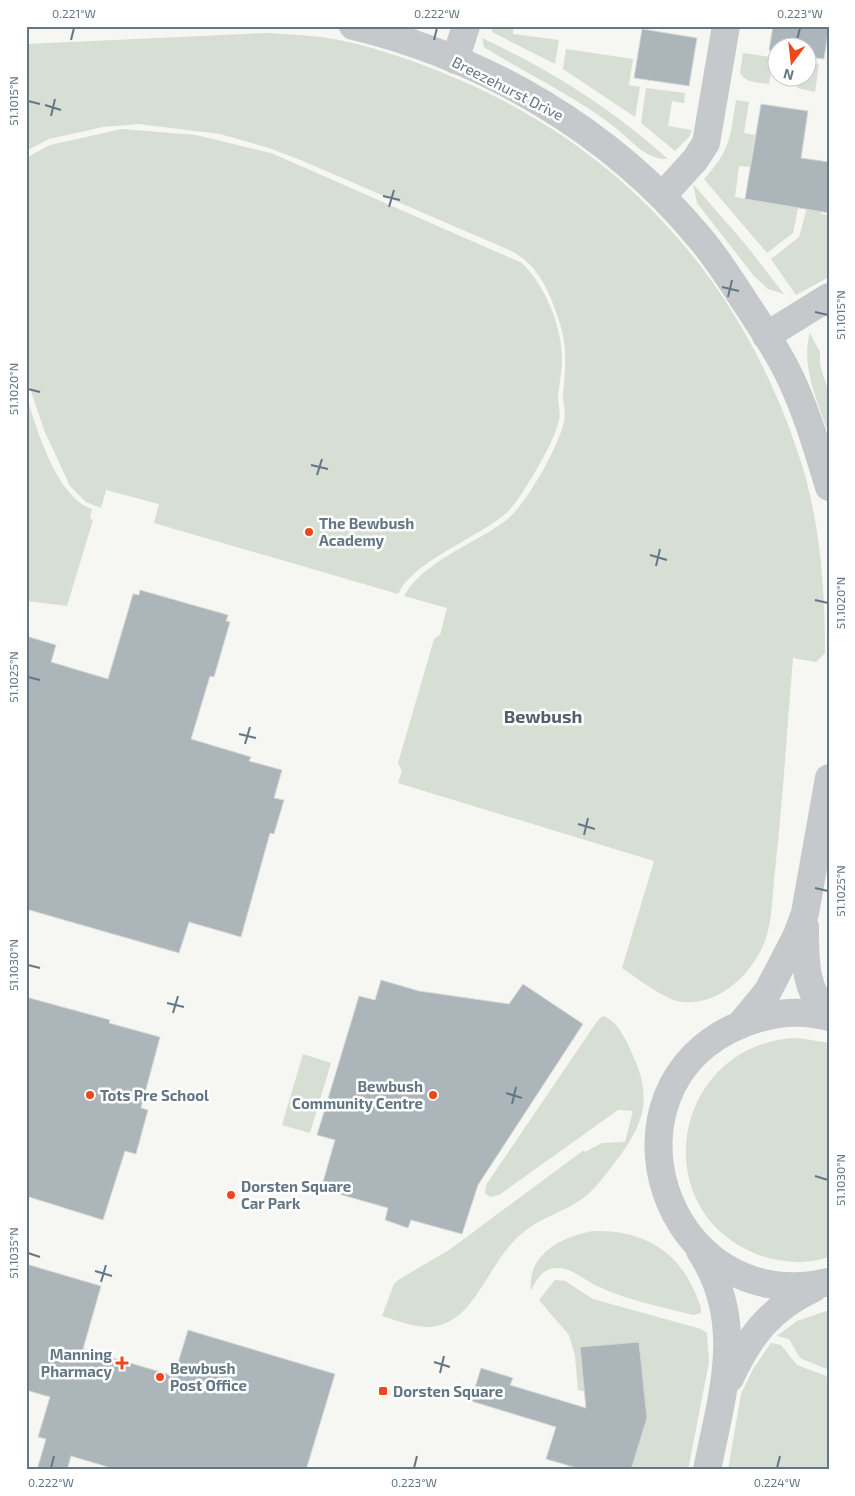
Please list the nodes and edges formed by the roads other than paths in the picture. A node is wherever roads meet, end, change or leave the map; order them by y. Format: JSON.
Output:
{"nodes":[{"id":1,"x":353,"y":26,"type":"edge"},
{"id":2,"x":466,"y":26,"type":"edge"},
{"id":3,"x":726,"y":26,"type":"edge"},
{"id":4,"x":455,"y":60,"type":"junction"},
{"id":5,"x":662,"y":196,"type":"junction"},
{"id":6,"x":829,"y":296,"type":"edge"},
{"id":7,"x":766,"y":336,"type":"junction"},
{"id":8,"x":829,"y":487,"type":"edge"},
{"id":9,"x":829,"y":778,"type":"edge"},
{"id":10,"x":805,"y":913,"type":"junction"},
{"id":11,"x":829,"y":1016,"type":"edge"},
{"id":12,"x":740,"y":1025,"type":"junction"},
{"id":13,"x":693,"y":1241,"type":"junction"},
{"id":14,"x":826,"y":1283,"type":"edge"},
{"id":15,"x":725,"y":1388,"type":"junction"},
{"id":16,"x":707,"y":1470,"type":"edge"}],
"edges":[{"from":1,"to":4,"type":"street","name":"Breezehurst Drive"},
{"from":2,"to":4,"type":"street"},
{"from":3,"to":5,"type":"street"},
{"from":4,"to":5,"type":"street","name":"Breezehurst Drive"},
{"from":5,"to":7,"type":"street","name":"Breezehurst Drive"},
{"from":6,"to":7,"type":"street"},
{"from":7,"to":8,"type":"street","name":"Breezehurst Drive"},
{"from":9,"to":10,"type":"street"},
{"from":10,"to":11,"type":"street"},
{"from":10,"to":12,"type":"street"},
{"from":11,"to":12,"type":"street"},
{"from":12,"to":13,"type":"street"},
{"from":13,"to":14,"type":"street"},
{"from":13,"to":15,"type":"street"},
{"from":14,"to":15,"type":"street"},
{"from":15,"to":16,"type":"street"}]}
